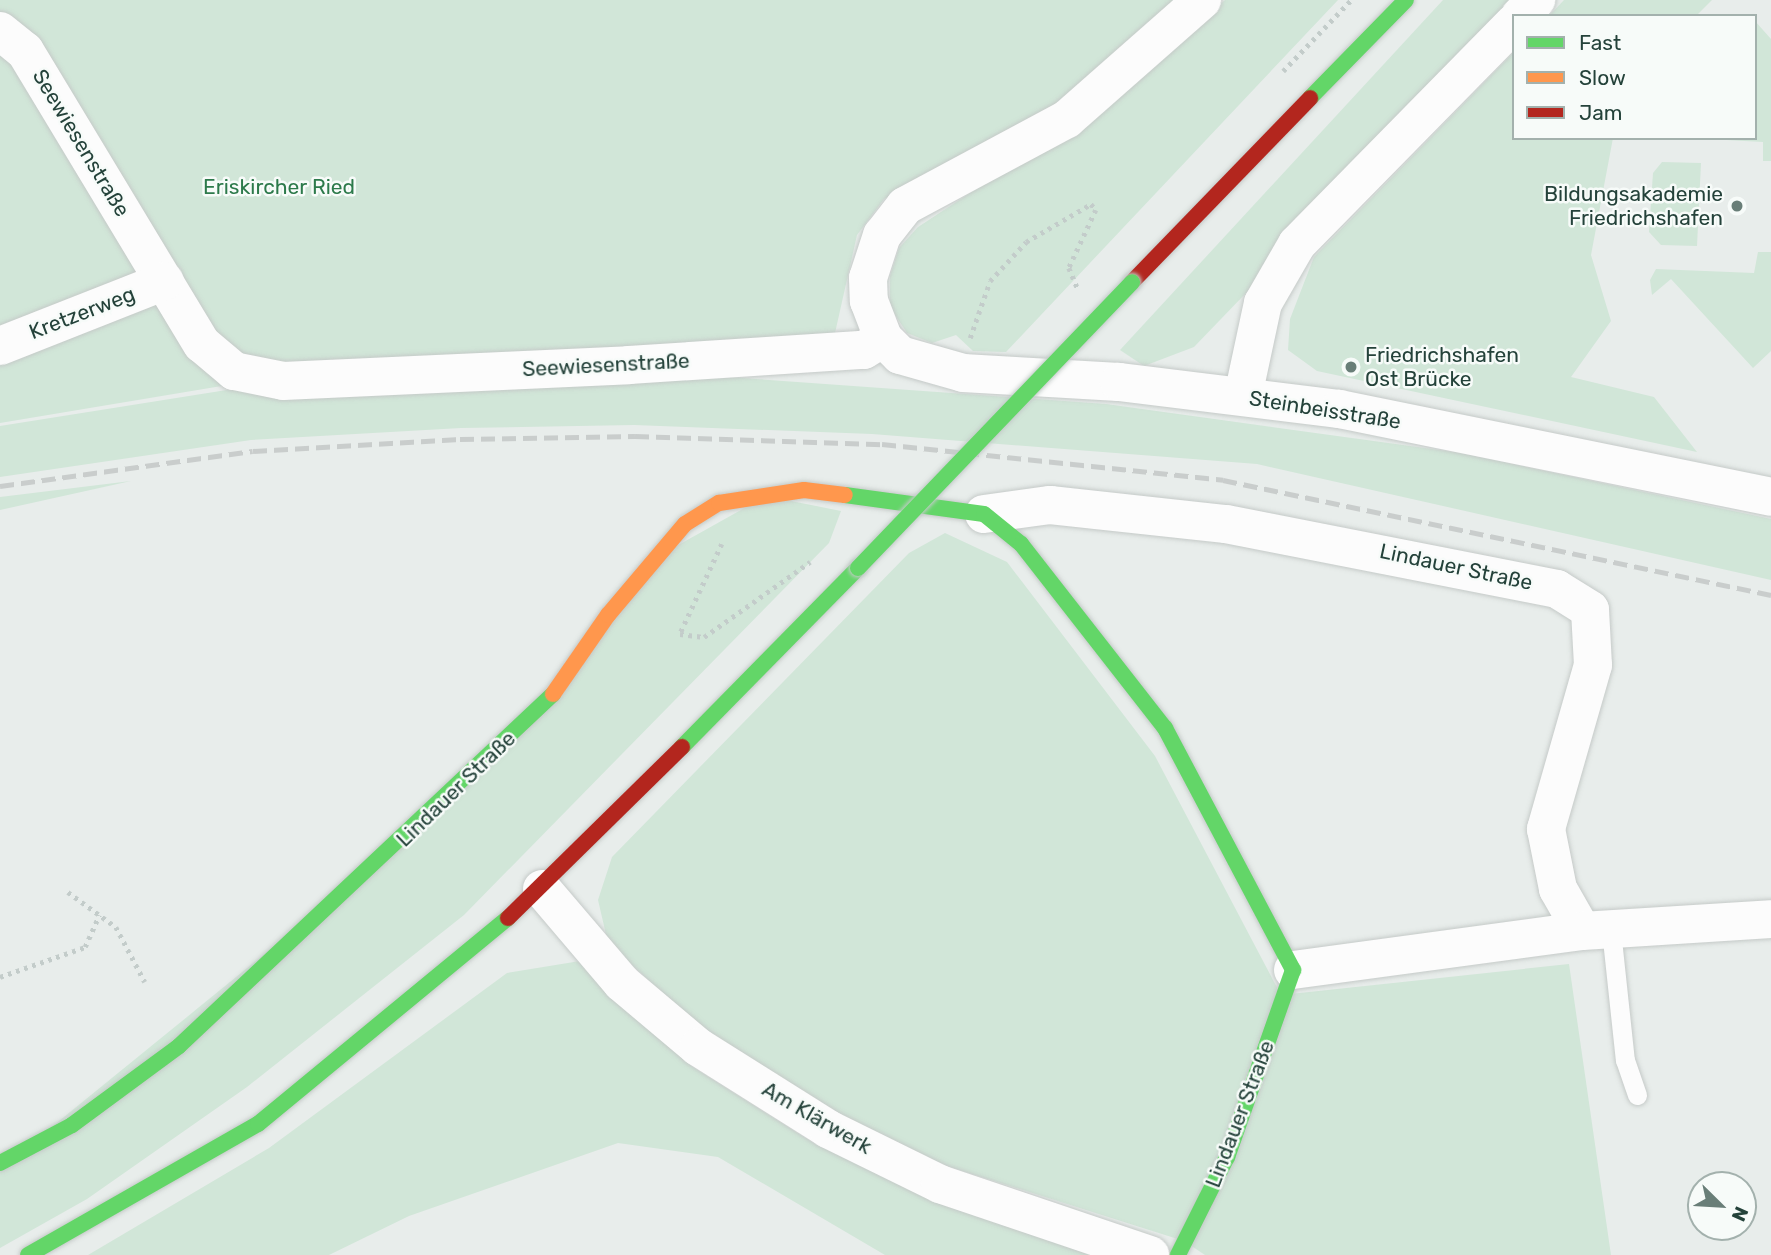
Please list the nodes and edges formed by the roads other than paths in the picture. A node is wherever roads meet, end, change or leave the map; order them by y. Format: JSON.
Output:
{"nodes":[{"id":1,"x":1202,"y":0,"type":"edge"},
{"id":2,"x":1406,"y":0,"type":"edge"},
{"id":3,"x":1536,"y":0,"type":"edge"},
{"id":4,"x":1522,"y":14,"type":"edge"},
{"id":5,"x":1512,"y":25,"type":"edge"},
{"id":6,"x":0,"y":31,"type":"edge"},
{"id":7,"x":165,"y":281,"type":"junction"},
{"id":8,"x":883,"y":338,"type":"junction"},
{"id":9,"x":0,"y":346,"type":"edge"},
{"id":10,"x":1243,"y":396,"type":"junction"},
{"id":11,"x":1771,"y":497,"type":"edge"},
{"id":12,"x":984,"y":514,"type":"junction"},
{"id":13,"x":541,"y":889,"type":"junction"},
{"id":14,"x":1771,"y":919,"type":"edge"},
{"id":15,"x":1597,"y":931,"type":"junction"},
{"id":16,"x":1293,"y":970,"type":"junction"},
{"id":17,"x":1637,"y":1095,"type":"dead end"},
{"id":18,"x":2,"y":1154,"type":"edge"},
{"id":19,"x":28,"y":1255,"type":"edge"},
{"id":20,"x":1150,"y":1255,"type":"edge"},
{"id":21,"x":1178,"y":1255,"type":"edge"}],
"edges":[{"from":1,"to":8,"type":"street"},
{"from":2,"to":13,"type":"street","bridge":true},
{"from":3,"to":4,"type":"street"},
{"from":5,"to":10,"type":"street"},
{"from":6,"to":7,"type":"street","name":"Seewiesenstraße"},
{"from":7,"to":8,"type":"street","name":"Seewiesenstraße"},
{"from":7,"to":9,"type":"street","name":"Kretzerweg"},
{"from":8,"to":10,"type":"street","name":"Steinbeisstraße"},
{"from":10,"to":11,"type":"street","name":"Steinbeisstraße"},
{"from":12,"to":15,"type":"street","name":"Lindauer Straße"},
{"from":12,"to":16,"type":"street"},
{"from":12,"to":18,"type":"street","name":"Lindauer Straße"},
{"from":13,"to":19,"type":"street"},
{"from":13,"to":20,"type":"street","name":"Am Klärwerk"},
{"from":14,"to":15,"type":"street"},
{"from":15,"to":16,"type":"street"},
{"from":15,"to":17,"type":"lane"},
{"from":16,"to":21,"type":"street","name":"Lindauer Straße"}]}
